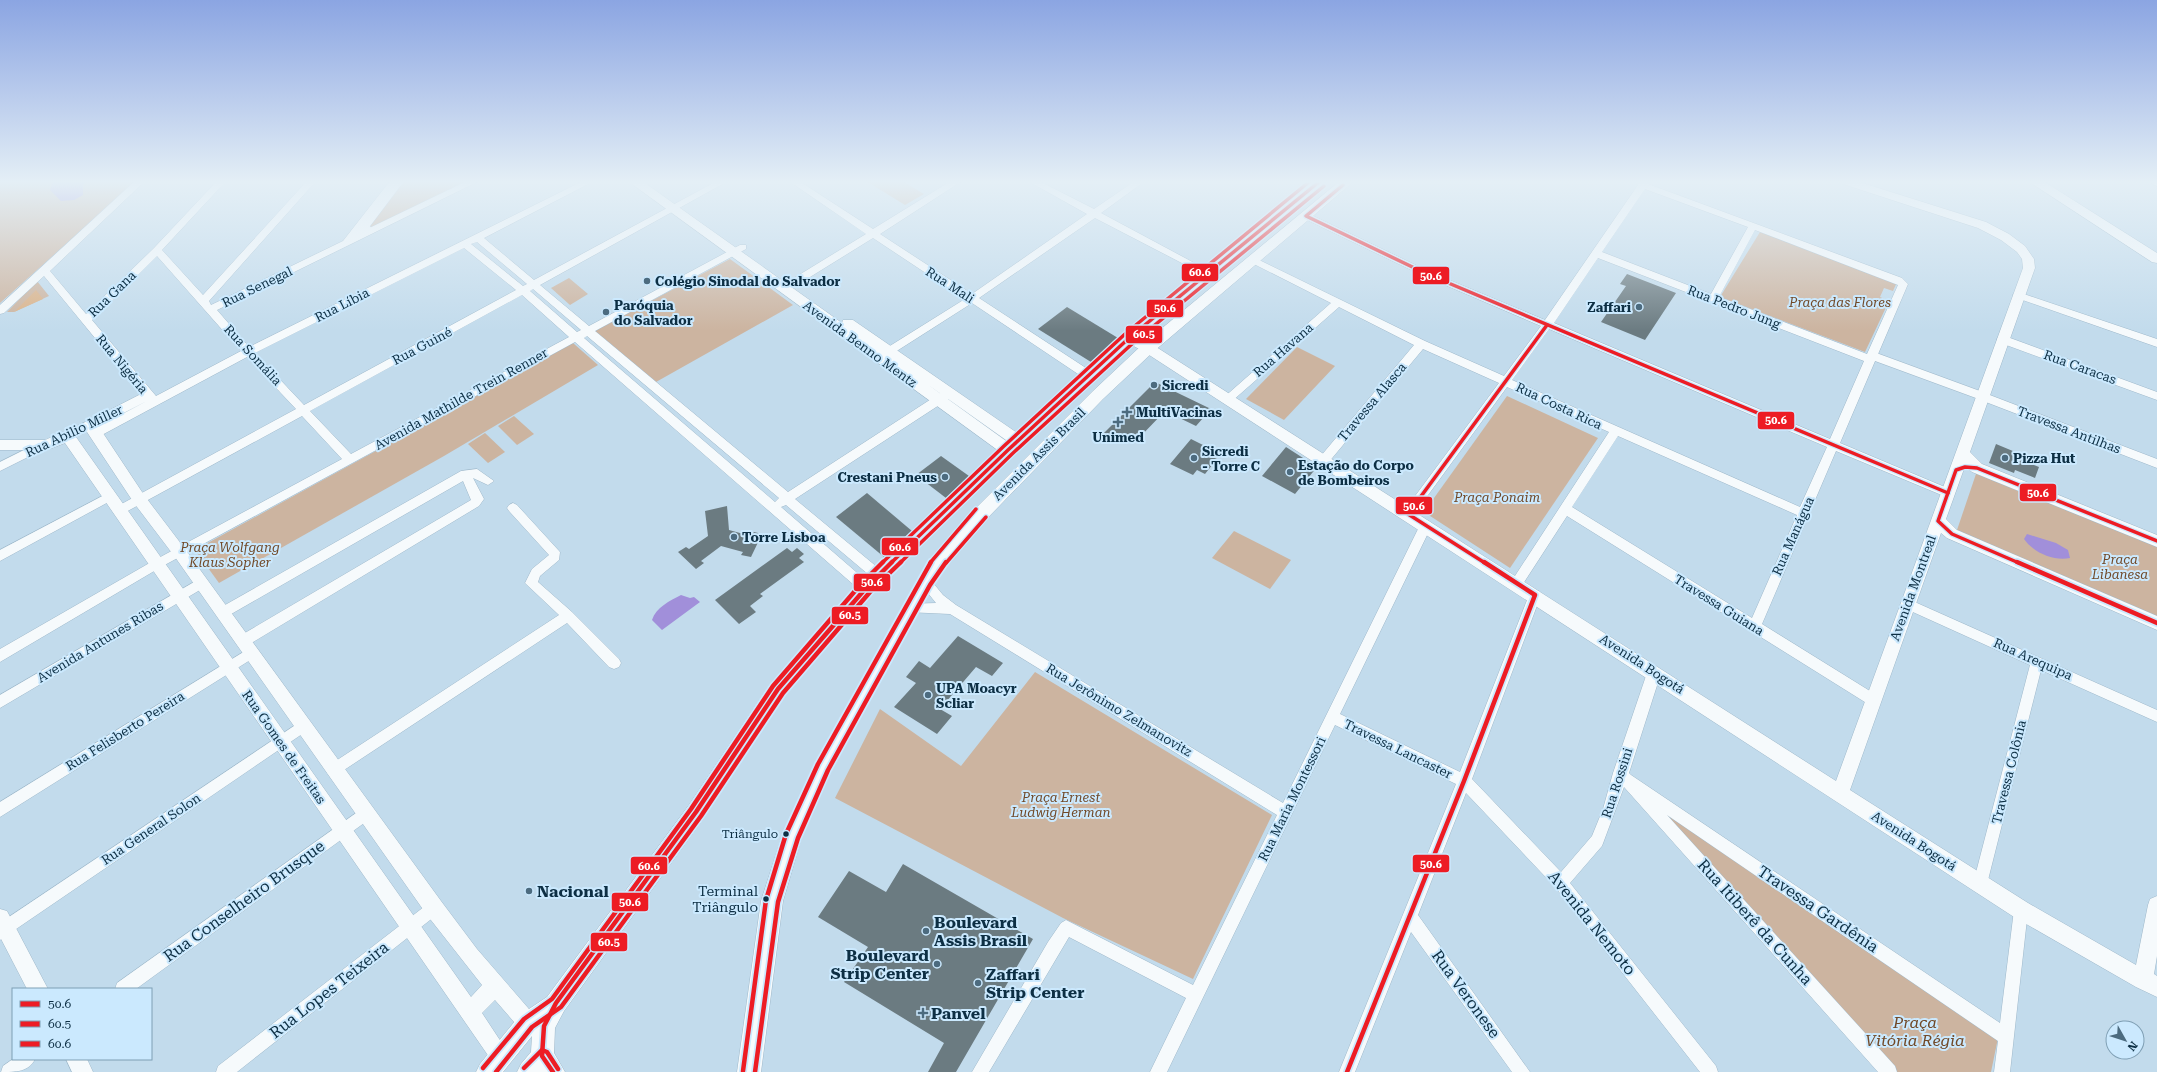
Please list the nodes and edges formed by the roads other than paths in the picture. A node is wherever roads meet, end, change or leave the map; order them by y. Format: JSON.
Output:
{"nodes":[{"id":1,"x":86,"y":231,"type":"edge"},
{"id":2,"x":175,"y":231,"type":"edge"},
{"id":3,"x":267,"y":231,"type":"edge"},
{"id":4,"x":356,"y":231,"type":"edge"},
{"id":5,"x":361,"y":231,"type":"edge"},
{"id":6,"x":365,"y":231,"type":"edge"},
{"id":7,"x":372,"y":231,"type":"edge"},
{"id":8,"x":489,"y":231,"type":"edge"},
{"id":9,"x":634,"y":231,"type":"edge"},
{"id":10,"x":713,"y":231,"type":"edge"},
{"id":11,"x":868,"y":231,"type":"edge"},
{"id":12,"x":880,"y":231,"type":"edge"},
{"id":13,"x":1070,"y":231,"type":"edge"},
{"id":14,"x":1126,"y":231,"type":"edge"},
{"id":15,"x":1259,"y":231,"type":"edge"},
{"id":16,"x":1288,"y":231,"type":"edge"},
{"id":17,"x":1337,"y":231,"type":"edge"},
{"id":18,"x":1612,"y":231,"type":"edge"},
{"id":19,"x":1750,"y":231,"type":"edge"},
{"id":20,"x":1766,"y":231,"type":"edge"},
{"id":21,"x":1994,"y":231,"type":"edge"},
{"id":22,"x":2113,"y":231,"type":"edge"},
{"id":23,"x":874,"y":235,"type":"junction"},
{"id":24,"x":477,"y":237,"type":"junction"},
{"id":25,"x":464,"y":243,"type":"junction"},
{"id":26,"x":346,"y":244,"type":"junction"},
{"id":27,"x":157,"y":250,"type":"junction"},
{"id":28,"x":739,"y":250,"type":"junction"},
{"id":29,"x":1597,"y":254,"type":"junction"},
{"id":30,"x":2157,"y":259,"type":"edge"},
{"id":31,"x":1254,"y":260,"type":"junction"},
{"id":32,"x":44,"y":270,"type":"junction"},
{"id":33,"x":1208,"y":273,"type":"junction"},
{"id":34,"x":535,"y":284,"type":"junction"},
{"id":35,"x":789,"y":286,"type":"junction"},
{"id":36,"x":522,"y":291,"type":"junction"},
{"id":37,"x":2018,"y":295,"type":"junction"},
{"id":38,"x":971,"y":298,"type":"junction"},
{"id":39,"x":1713,"y":299,"type":"junction"},
{"id":40,"x":204,"y":300,"type":"junction"},
{"id":41,"x":1338,"y":302,"type":"junction"},
{"id":42,"x":211,"y":308,"type":"junction"},
{"id":43,"x":0,"y":311,"type":"edge"},
{"id":44,"x":86,"y":320,"type":"junction"},
{"id":45,"x":1547,"y":325,"type":"junction"},
{"id":46,"x":588,"y":330,"type":"junction"},
{"id":47,"x":575,"y":337,"type":"junction"},
{"id":48,"x":1129,"y":338,"type":"junction"},
{"id":49,"x":2002,"y":339,"type":"junction"},
{"id":50,"x":2157,"y":343,"type":"edge"},
{"id":51,"x":1421,"y":344,"type":"junction"},
{"id":52,"x":1148,"y":348,"type":"junction"},
{"id":53,"x":248,"y":352,"type":"junction"},
{"id":54,"x":885,"y":355,"type":"junction"},
{"id":55,"x":1872,"y":357,"type":"junction"},
{"id":56,"x":1088,"y":375,"type":"junction"},
{"id":57,"x":1505,"y":381,"type":"junction"},
{"id":58,"x":949,"y":393,"type":"junction"},
{"id":59,"x":1982,"y":396,"type":"junction"},
{"id":60,"x":2157,"y":396,"type":"edge"},
{"id":61,"x":151,"y":398,"type":"junction"},
{"id":62,"x":1227,"y":399,"type":"junction"},
{"id":63,"x":938,"y":400,"type":"junction"},
{"id":64,"x":304,"y":410,"type":"junction"},
{"id":65,"x":682,"y":410,"type":"junction"},
{"id":66,"x":669,"y":418,"type":"junction"},
{"id":67,"x":93,"y":429,"type":"junction"},
{"id":68,"x":1615,"y":431,"type":"junction"},
{"id":69,"x":68,"y":437,"type":"junction"},
{"id":70,"x":0,"y":445,"type":"edge"},
{"id":71,"x":42,"y":445,"type":"junction"},
{"id":72,"x":1013,"y":445,"type":"junction"},
{"id":73,"x":1833,"y":446,"type":"junction"},
{"id":74,"x":1962,"y":452,"type":"junction"},
{"id":75,"x":350,"y":460,"type":"junction"},
{"id":76,"x":1324,"y":460,"type":"junction"},
{"id":77,"x":2157,"y":464,"type":"edge"},
{"id":78,"x":0,"y":467,"type":"edge"},
{"id":79,"x":1977,"y":468,"type":"junction"},
{"id":80,"x":1956,"y":470,"type":"junction"},
{"id":81,"x":465,"y":474,"type":"junction"},
{"id":82,"x":488,"y":481,"type":"dead end"},
{"id":83,"x":1948,"y":493,"type":"junction"},
{"id":84,"x":110,"y":496,"type":"junction"},
{"id":85,"x":139,"y":499,"type":"junction"},
{"id":86,"x":786,"y":499,"type":"junction"},
{"id":87,"x":513,"y":508,"type":"dead end"},
{"id":88,"x":773,"y":508,"type":"junction"},
{"id":89,"x":1565,"y":509,"type":"junction"},
{"id":90,"x":120,"y":510,"type":"junction"},
{"id":91,"x":1408,"y":514,"type":"junction"},
{"id":92,"x":1803,"y":514,"type":"junction"},
{"id":93,"x":1938,"y":521,"type":"junction"},
{"id":94,"x":1426,"y":525,"type":"junction"},
{"id":95,"x":832,"y":537,"type":"junction"},
{"id":96,"x":2157,"y":541,"type":"edge"},
{"id":97,"x":818,"y":547,"type":"junction"},
{"id":98,"x":180,"y":553,"type":"junction"},
{"id":99,"x":0,"y":556,"type":"edge"},
{"id":100,"x":157,"y":564,"type":"junction"},
{"id":101,"x":872,"y":582,"type":"junction"},
{"id":102,"x":925,"y":582,"type":"junction"},
{"id":103,"x":201,"y":583,"type":"junction"},
{"id":104,"x":1516,"y":584,"type":"junction"},
{"id":105,"x":180,"y":595,"type":"junction"},
{"id":106,"x":1535,"y":595,"type":"junction"},
{"id":107,"x":1908,"y":604,"type":"junction"},
{"id":108,"x":911,"y":608,"type":"junction"},
{"id":109,"x":952,"y":609,"type":"junction"},
{"id":110,"x":222,"y":613,"type":"junction"},
{"id":111,"x":568,"y":616,"type":"junction"},
{"id":112,"x":2157,"y":623,"type":"edge"},
{"id":113,"x":1754,"y":627,"type":"junction"},
{"id":114,"x":246,"y":647,"type":"junction"},
{"id":115,"x":0,"y":656,"type":"edge"},
{"id":116,"x":2037,"y":661,"type":"junction"},
{"id":117,"x":614,"y":663,"type":"dead end"},
{"id":118,"x":228,"y":666,"type":"junction"},
{"id":119,"x":1654,"y":673,"type":"junction"},
{"id":120,"x":1873,"y":700,"type":"junction"},
{"id":121,"x":0,"y":702,"type":"edge"},
{"id":122,"x":2157,"y":716,"type":"edge"},
{"id":123,"x":1332,"y":717,"type":"junction"},
{"id":124,"x":303,"y":726,"type":"junction"},
{"id":125,"x":280,"y":741,"type":"junction"},
{"id":126,"x":334,"y":770,"type":"junction"},
{"id":127,"x":1624,"y":777,"type":"junction"},
{"id":128,"x":1464,"y":781,"type":"junction"},
{"id":129,"x":1840,"y":793,"type":"junction"},
{"id":130,"x":0,"y":810,"type":"edge"},
{"id":131,"x":1285,"y":812,"type":"junction"},
{"id":132,"x":366,"y":814,"type":"junction"},
{"id":133,"x":342,"y":830,"type":"junction"},
{"id":134,"x":1562,"y":883,"type":"junction"},
{"id":135,"x":1980,"y":884,"type":"junction"},
{"id":136,"x":2157,"y":905,"type":"edge"},
{"id":137,"x":434,"y":908,"type":"junction"},
{"id":138,"x":2021,"y":910,"type":"junction"},
{"id":139,"x":1409,"y":916,"type":"junction"},
{"id":140,"x":2,"y":926,"type":"edge"},
{"id":141,"x":410,"y":927,"type":"junction"},
{"id":142,"x":2150,"y":984,"type":"edge"},
{"id":143,"x":496,"y":985,"type":"junction"},
{"id":144,"x":37,"y":988,"type":"edge"},
{"id":145,"x":124,"y":988,"type":"edge"},
{"id":146,"x":1196,"y":995,"type":"junction"},
{"id":147,"x":556,"y":1003,"type":"junction"},
{"id":148,"x":466,"y":1008,"type":"junction"},
{"id":149,"x":528,"y":1023,"type":"junction"},
{"id":150,"x":2006,"y":1037,"type":"junction"},
{"id":151,"x":26,"y":1060,"type":"edge"},
{"id":152,"x":77,"y":1060,"type":"edge"},
{"id":153,"x":494,"y":1064,"type":"edge"},
{"id":154,"x":541,"y":1067,"type":"edge"},
{"id":155,"x":9,"y":1072,"type":"edge"},
{"id":156,"x":83,"y":1072,"type":"edge"},
{"id":157,"x":224,"y":1072,"type":"edge"},
{"id":158,"x":749,"y":1072,"type":"edge"},
{"id":159,"x":980,"y":1072,"type":"edge"},
{"id":160,"x":1158,"y":1072,"type":"edge"},
{"id":161,"x":1347,"y":1072,"type":"edge"},
{"id":162,"x":1522,"y":1072,"type":"edge"},
{"id":163,"x":1710,"y":1072,"type":"edge"},
{"id":164,"x":1889,"y":1072,"type":"edge"},
{"id":165,"x":2002,"y":1072,"type":"edge"}],
"edges":[{"from":1,"to":32,"type":"street"},
{"from":2,"to":27,"type":"street","name":"Rua Gana"},
{"from":3,"to":40,"type":"street"},
{"from":4,"to":26,"type":"street"},
{"from":5,"to":6,"type":"street"},
{"from":7,"to":26,"type":"street","name":"Rua Senegal"},
{"from":8,"to":24,"type":"street","name":"Rua Líbia"},
{"from":9,"to":34,"type":"street","name":"Rua Guiné"},
{"from":10,"to":28,"type":"street","name":"Avenida Benno Mentz"},
{"from":11,"to":23,"type":"street","name":"Rua Mali"},
{"from":12,"to":23,"type":"street"},
{"from":13,"to":38,"type":"street"},
{"from":14,"to":33,"type":"street"},
{"from":15,"to":33,"type":"main road","name":"Avenida Assis Brasil"},
{"from":16,"to":31,"type":"main road","name":"Avenida Assis Brasil"},
{"from":17,"to":45,"type":"street"},
{"from":18,"to":29,"type":"street"},
{"from":19,"to":39,"type":"street"},
{"from":20,"to":55,"type":"street","name":"Rua Manágua"},
{"from":21,"to":37,"type":"street","name":"Avenida Montreal"},
{"from":22,"to":30,"type":"main road"},
{"from":23,"to":35,"type":"street"},
{"from":23,"to":38,"type":"street","name":"Rua Mali"},
{"from":24,"to":25,"type":"street","name":"Rua Líbia"},
{"from":24,"to":34,"type":"street"},
{"from":25,"to":36,"type":"street"},
{"from":25,"to":53,"type":"street","name":"Rua Líbia"},
{"from":26,"to":42,"type":"street","name":"Rua Senegal"},
{"from":27,"to":40,"type":"street","name":"Rua Somália"},
{"from":27,"to":44,"type":"street","name":"Rua Gana"},
{"from":28,"to":35,"type":"street","name":"Avenida Benno Mentz"},
{"from":28,"to":46,"type":"street","name":"Avenida Mathilde Trein Renner"},
{"from":29,"to":39,"type":"street","name":"Rua Pedro Jung"},
{"from":29,"to":45,"type":"street"},
{"from":31,"to":41,"type":"street","name":"Rua Costa Rica"},
{"from":31,"to":52,"type":"main road","name":"Avenida Assis Brasil"},
{"from":32,"to":43,"type":"street"},
{"from":32,"to":44,"type":"street","name":"Rua Nigéria"},
{"from":33,"to":48,"type":"main road","name":"Avenida Assis Brasil"},
{"from":34,"to":36,"type":"street","name":"Rua Guiné"},
{"from":34,"to":46,"type":"street"},
{"from":35,"to":54,"type":"street","name":"Avenida Benno Mentz"},
{"from":36,"to":47,"type":"street"},
{"from":36,"to":64,"type":"street","name":"Rua Guiné"},
{"from":37,"to":49,"type":"street","name":"Avenida Montreal"},
{"from":37,"to":50,"type":"street"},
{"from":38,"to":54,"type":"street"},
{"from":38,"to":56,"type":"street","name":"Rua Mali"},
{"from":39,"to":55,"type":"street","name":"Rua Pedro Jung"},
{"from":40,"to":42,"type":"street","name":"Rua Somália"},
{"from":41,"to":51,"type":"street","name":"Rua Costa Rica"},
{"from":41,"to":62,"type":"street","name":"Rua Havana"},
{"from":42,"to":53,"type":"street","name":"Rua Somália"},
{"from":44,"to":61,"type":"street","name":"Rua Nigéria"},
{"from":45,"to":57,"type":"street"},
{"from":45,"to":73,"type":"street"},
{"from":46,"to":47,"type":"street","name":"Avenida Mathilde Trein Renner"},
{"from":46,"to":65,"type":"street"},
{"from":47,"to":66,"type":"street"},
{"from":47,"to":75,"type":"street","name":"Avenida Mathilde Trein Renner"},
{"from":48,"to":52,"type":"street","name":"Avenida Bogotá"},
{"from":48,"to":56,"type":"main road","name":"Avenida Assis Brasil"},
{"from":49,"to":59,"type":"street","name":"Avenida Montreal"},
{"from":49,"to":60,"type":"street","name":"Rua Caracas"},
{"from":51,"to":57,"type":"street","name":"Rua Costa Rica"},
{"from":51,"to":76,"type":"street","name":"Travessa Alasca"},
{"from":52,"to":62,"type":"street","name":"Avenida Bogotá"},
{"from":52,"to":102,"type":"main road","name":"Avenida Assis Brasil"},
{"from":53,"to":61,"type":"street","name":"Rua Líbia"},
{"from":53,"to":64,"type":"street","name":"Rua Somália"},
{"from":54,"to":58,"type":"street","name":"Avenida Benno Mentz"},
{"from":54,"to":63,"type":"street","name":"Avenida Benno Mentz"},
{"from":55,"to":59,"type":"street"},
{"from":55,"to":73,"type":"street","name":"Rua Manágua"},
{"from":56,"to":72,"type":"main road","name":"Avenida Assis Brasil"},
{"from":57,"to":68,"type":"street","name":"Rua Costa Rica"},
{"from":57,"to":91,"type":"street"},
{"from":58,"to":63,"type":"street"},
{"from":58,"to":72,"type":"street","name":"Avenida Benno Mentz"},
{"from":59,"to":74,"type":"street","name":"Avenida Montreal"},
{"from":59,"to":77,"type":"street","name":"Travessa Antilhas"},
{"from":61,"to":67,"type":"street","name":"Rua Líbia"},
{"from":62,"to":76,"type":"street","name":"Avenida Bogotá"},
{"from":63,"to":72,"type":"street","name":"Avenida Benno Mentz"},
{"from":63,"to":86,"type":"street"},
{"from":64,"to":75,"type":"street","name":"Rua Somália"},
{"from":64,"to":85,"type":"street","name":"Rua Guiné"},
{"from":65,"to":66,"type":"street"},
{"from":65,"to":86,"type":"street"},
{"from":66,"to":88,"type":"street"},
{"from":67,"to":69,"type":"street","name":"Rua Abilio Miller"},
{"from":67,"to":85,"type":"street","name":"Rua Gomes de Freitas"},
{"from":68,"to":89,"type":"street"},
{"from":68,"to":92,"type":"street","name":"Rua Costa Rica"},
{"from":69,"to":71,"type":"street","name":"Rua Abilio Miller"},
{"from":69,"to":84,"type":"street","name":"Rua Gomes de Freitas"},
{"from":70,"to":71,"type":"street"},
{"from":71,"to":78,"type":"street","name":"Rua Abilio Miller"},
{"from":72,"to":101,"type":"main road","name":"Avenida Assis Brasil"},
{"from":73,"to":83,"type":"street"},
{"from":73,"to":92,"type":"street","name":"Rua Manágua"},
{"from":74,"to":79,"type":"street"},
{"from":74,"to":80,"type":"street","name":"Avenida Montreal"},
{"from":75,"to":98,"type":"street","name":"Avenida Mathilde Trein Renner"},
{"from":76,"to":91,"type":"street","name":"Avenida Bogotá"},
{"from":79,"to":80,"type":"street"},
{"from":79,"to":96,"type":"street"},
{"from":80,"to":83,"type":"street","name":"Avenida Montreal"},
{"from":81,"to":82,"type":"street"},
{"from":81,"to":110,"type":"street"},
{"from":81,"to":114,"type":"street","name":"Rua Felisberto Pereira"},
{"from":83,"to":93,"type":"street","name":"Avenida Montreal"},
{"from":84,"to":90,"type":"street","name":"Rua Gomes de Freitas"},
{"from":84,"to":99,"type":"street"},
{"from":85,"to":90,"type":"street","name":"Rua Guiné"},
{"from":85,"to":98,"type":"street","name":"Rua Gomes de Freitas"},
{"from":86,"to":88,"type":"street"},
{"from":86,"to":95,"type":"street"},
{"from":87,"to":111,"type":"street"},
{"from":88,"to":97,"type":"street"},
{"from":89,"to":104,"type":"street"},
{"from":89,"to":113,"type":"street","name":"Travessa Guiana"},
{"from":90,"to":100,"type":"street","name":"Rua Gomes de Freitas"},
{"from":91,"to":94,"type":"street","name":"Avenida Bogotá"},
{"from":92,"to":113,"type":"street","name":"Rua Manágua"},
{"from":93,"to":107,"type":"street","name":"Avenida Montreal"},
{"from":93,"to":112,"type":"street"},
{"from":94,"to":104,"type":"street","name":"Avenida Bogotá"},
{"from":94,"to":123,"type":"street","name":"Rua Maria Montessori"},
{"from":95,"to":97,"type":"street"},
{"from":95,"to":101,"type":"street"},
{"from":97,"to":101,"type":"street"},
{"from":98,"to":100,"type":"street"},
{"from":98,"to":103,"type":"street","name":"Rua Gomes de Freitas"},
{"from":100,"to":105,"type":"street","name":"Rua Gomes de Freitas"},
{"from":100,"to":115,"type":"street"},
{"from":101,"to":147,"type":"main road","name":"Avenida Assis Brasil"},
{"from":102,"to":108,"type":"main road","name":"Avenida Assis Brasil"},
{"from":102,"to":109,"type":"street","name":"Rua Jerônimo Zelmanovitz"},
{"from":103,"to":105,"type":"street","name":"Avenida Antunes Ribas"},
{"from":103,"to":110,"type":"street","name":"Rua Gomes de Freitas"},
{"from":104,"to":106,"type":"street","name":"Avenida Bogotá"},
{"from":105,"to":118,"type":"street","name":"Rua Gomes de Freitas"},
{"from":105,"to":121,"type":"street","name":"Avenida Antunes Ribas"},
{"from":106,"to":119,"type":"street","name":"Avenida Bogotá"},
{"from":106,"to":128,"type":"street"},
{"from":107,"to":116,"type":"street","name":"Rua Arequipa"},
{"from":107,"to":120,"type":"street","name":"Avenida Montreal"},
{"from":108,"to":109,"type":"street","name":"Rua Jerônimo Zelmanovitz"},
{"from":108,"to":158,"type":"main road","name":"Avenida Assis Brasil"},
{"from":109,"to":131,"type":"street","name":"Rua Jerônimo Zelmanovitz"},
{"from":110,"to":114,"type":"street","name":"Rua Gomes de Freitas"},
{"from":111,"to":117,"type":"street"},
{"from":111,"to":126,"type":"street"},
{"from":113,"to":120,"type":"street","name":"Travessa Guiana"},
{"from":114,"to":118,"type":"street","name":"Rua Felisberto Pereira"},
{"from":114,"to":124,"type":"street","name":"Rua Gomes de Freitas"},
{"from":116,"to":122,"type":"street","name":"Rua Arequipa"},
{"from":116,"to":135,"type":"street","name":"Travessa Colônia"},
{"from":118,"to":125,"type":"street","name":"Rua Gomes de Freitas"},
{"from":118,"to":130,"type":"street","name":"Rua Felisberto Pereira"},
{"from":119,"to":127,"type":"street","name":"Rua Rossini"},
{"from":119,"to":129,"type":"street","name":"Avenida Bogotá"},
{"from":120,"to":129,"type":"street","name":"Avenida Montreal"},
{"from":123,"to":128,"type":"street","name":"Travessa Lancaster"},
{"from":123,"to":131,"type":"street","name":"Rua Maria Montessori"},
{"from":124,"to":125,"type":"street","name":"Rua General Solon"},
{"from":124,"to":126,"type":"street","name":"Rua Gomes de Freitas"},
{"from":125,"to":133,"type":"street","name":"Rua Gomes de Freitas"},
{"from":125,"to":140,"type":"street","name":"Rua General Solon"},
{"from":126,"to":132,"type":"street","name":"Rua Gomes de Freitas"},
{"from":127,"to":134,"type":"street","name":"Rua Rossini"},
{"from":127,"to":150,"type":"street","name":"Travessa Gardênia"},
{"from":127,"to":164,"type":"street","name":"Rua Itiberê da Cunha"},
{"from":128,"to":134,"type":"street","name":"Avenida Nemoto"},
{"from":128,"to":139,"type":"street"},
{"from":129,"to":135,"type":"street","name":"Avenida Bogotá"},
{"from":131,"to":146,"type":"street","name":"Rua Maria Montessori"},
{"from":132,"to":133,"type":"street","name":"Rua Conselheiro Brusque"},
{"from":132,"to":137,"type":"street","name":"Rua Gomes de Freitas"},
{"from":133,"to":141,"type":"street","name":"Rua Gomes de Freitas"},
{"from":133,"to":145,"type":"street","name":"Rua Conselheiro Brusque"},
{"from":134,"to":163,"type":"street","name":"Avenida Nemoto"},
{"from":135,"to":138,"type":"street","name":"Avenida Bogotá"},
{"from":136,"to":142,"type":"street"},
{"from":137,"to":141,"type":"street","name":"Rua Lopes Teixeira"},
{"from":137,"to":143,"type":"street","name":"Rua Gomes de Freitas"},
{"from":138,"to":142,"type":"street","name":"Avenida Bogotá"},
{"from":138,"to":150,"type":"street"},
{"from":139,"to":161,"type":"street"},
{"from":139,"to":162,"type":"street","name":"Rua Veronese"},
{"from":140,"to":144,"type":"street"},
{"from":141,"to":148,"type":"street","name":"Rua Gomes de Freitas"},
{"from":141,"to":157,"type":"street","name":"Rua Lopes Teixeira"},
{"from":143,"to":148,"type":"street"},
{"from":143,"to":149,"type":"street","name":"Rua Gomes de Freitas"},
{"from":146,"to":159,"type":"street"},
{"from":146,"to":160,"type":"street","name":"Rua Maria Montessori"},
{"from":147,"to":149,"type":"main road"},
{"from":147,"to":154,"type":"main road","name":"Avenida Assis Brasil"},
{"from":148,"to":153,"type":"street","name":"Rua Gomes de Freitas"},
{"from":149,"to":153,"type":"main road"},
{"from":150,"to":165,"type":"street"},
{"from":151,"to":155,"type":"street"},
{"from":152,"to":156,"type":"street"}]}
